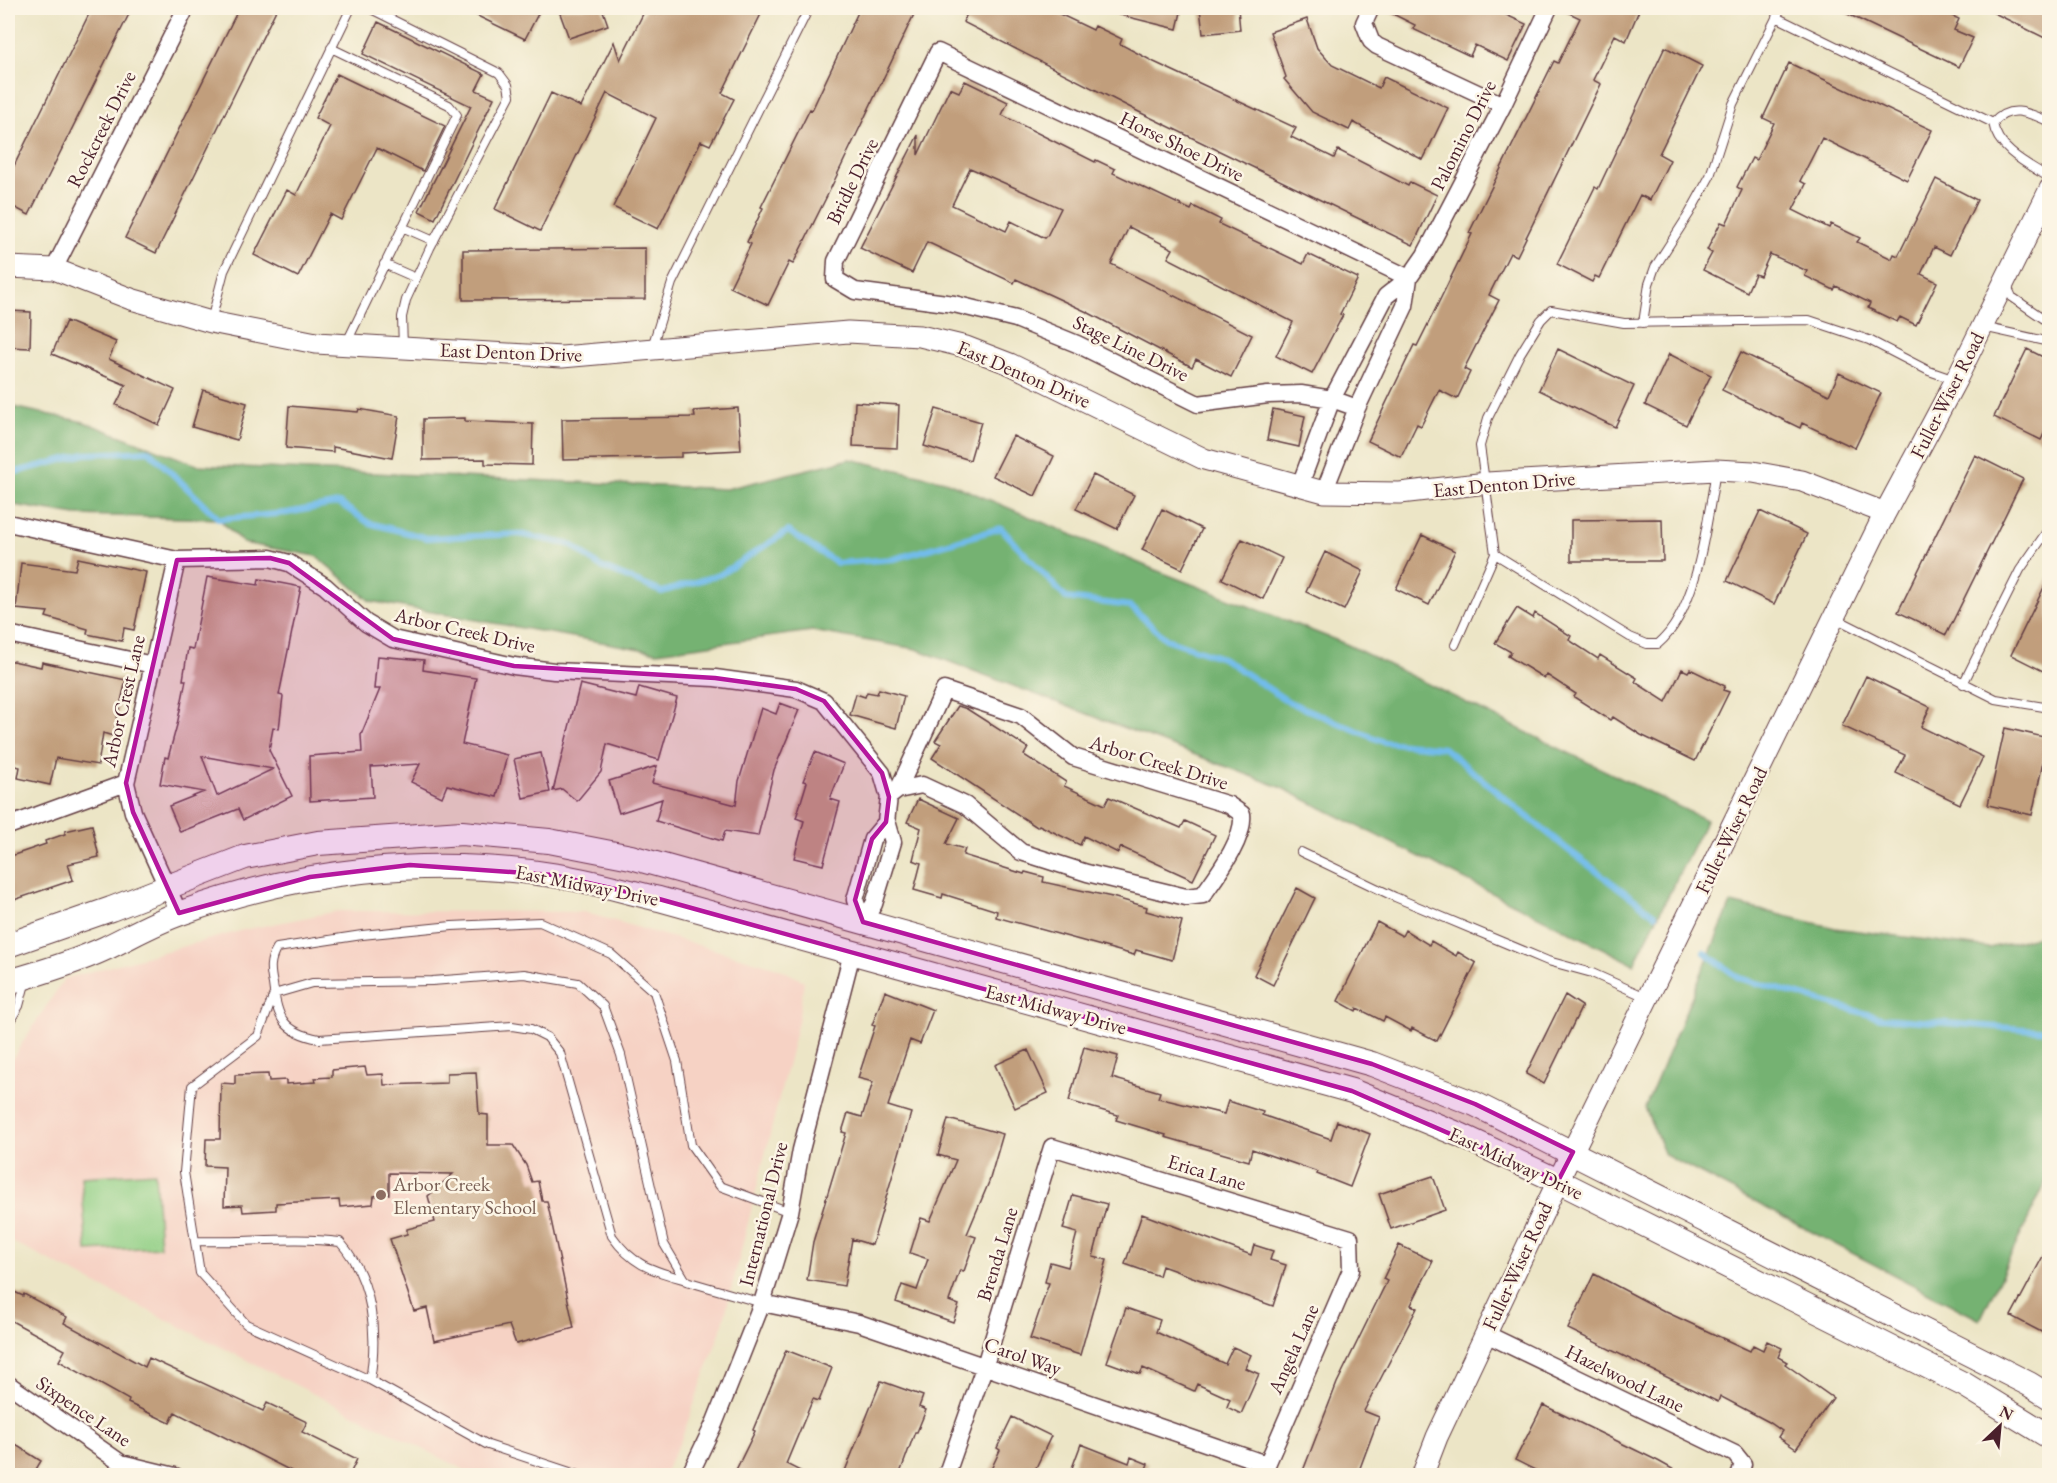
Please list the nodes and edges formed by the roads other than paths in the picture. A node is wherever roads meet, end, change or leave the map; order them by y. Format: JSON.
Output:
{"nodes":[{"id":1,"x":186,"y":8,"type":"edge"},
{"id":2,"x":351,"y":8,"type":"edge"},
{"id":3,"x":369,"y":8,"type":"edge"},
{"id":4,"x":809,"y":8,"type":"edge"},
{"id":5,"x":1371,"y":8,"type":"edge"},
{"id":6,"x":1550,"y":8,"type":"edge"},
{"id":7,"x":1781,"y":8,"type":"edge"},
{"id":8,"x":1776,"y":17,"type":"junction"},
{"id":9,"x":331,"y":48,"type":"junction"},
{"id":10,"x":938,"y":51,"type":"joint"},
{"id":11,"x":1503,"y":105,"type":"junction"},
{"id":12,"x":2049,"y":122,"type":"edge"},
{"id":13,"x":1993,"y":123,"type":"junction"},
{"id":14,"x":2049,"y":178,"type":"edge"},
{"id":15,"x":2049,"y":189,"type":"edge"},
{"id":16,"x":402,"y":227,"type":"junction"},
{"id":17,"x":434,"y":241,"type":"junction"},
{"id":18,"x":384,"y":264,"type":"junction"},
{"id":19,"x":8,"y":267,"type":"edge"},
{"id":20,"x":54,"y":269,"type":"junction"},
{"id":21,"x":416,"y":278,"type":"junction"},
{"id":22,"x":1409,"y":278,"type":"junction"},
{"id":23,"x":2004,"y":282,"type":"junction"},
{"id":24,"x":888,"y":294,"type":"joint"},
{"id":25,"x":211,"y":322,"type":"junction"},
{"id":26,"x":2049,"y":322,"type":"edge"},
{"id":27,"x":1643,"y":323,"type":"junction"},
{"id":28,"x":1982,"y":327,"type":"junction"},
{"id":29,"x":2049,"y":342,"type":"edge"},
{"id":30,"x":346,"y":344,"type":"junction"},
{"id":31,"x":403,"y":347,"type":"junction"},
{"id":32,"x":651,"y":349,"type":"junction"},
{"id":33,"x":1956,"y":380,"type":"junction"},
{"id":34,"x":1332,"y":399,"type":"junction"},
{"id":35,"x":1358,"y":408,"type":"junction"},
{"id":36,"x":1716,"y":470,"type":"junction"},
{"id":37,"x":1487,"y":483,"type":"junction"},
{"id":38,"x":1300,"y":485,"type":"junction"},
{"id":39,"x":1324,"y":492,"type":"junction"},
{"id":40,"x":1885,"y":513,"type":"junction"},
{"id":41,"x":8,"y":523,"type":"edge"},
{"id":42,"x":2049,"y":526,"type":"edge"},
{"id":43,"x":1496,"y":554,"type":"junction"},
{"id":44,"x":177,"y":560,"type":"junction"},
{"id":45,"x":1835,"y":618,"type":"junction"},
{"id":46,"x":8,"y":634,"type":"edge"},
{"id":47,"x":1455,"y":645,"type":"dead end"},
{"id":48,"x":153,"y":665,"type":"junction"},
{"id":49,"x":1963,"y":684,"type":"junction"},
{"id":50,"x":2049,"y":708,"type":"edge"},
{"id":51,"x":126,"y":783,"type":"junction"},
{"id":52,"x":894,"y":793,"type":"junction"},
{"id":53,"x":8,"y":826,"type":"edge"},
{"id":54,"x":1301,"y":852,"type":"dead end"},
{"id":55,"x":167,"y":885,"type":"junction"},
{"id":56,"x":179,"y":913,"type":"junction"},
{"id":57,"x":863,"y":922,"type":"junction"},
{"id":58,"x":8,"y":945,"type":"edge"},
{"id":59,"x":852,"y":953,"type":"junction"},
{"id":60,"x":17,"y":979,"type":"edge"},
{"id":61,"x":274,"y":994,"type":"junction"},
{"id":62,"x":1649,"y":998,"type":"junction"},
{"id":63,"x":8,"y":1024,"type":"edge"},
{"id":64,"x":1052,"y":1147,"type":"joint"},
{"id":65,"x":1573,"y":1152,"type":"junction"},
{"id":66,"x":1558,"y":1181,"type":"junction"},
{"id":67,"x":790,"y":1212,"type":"junction"},
{"id":68,"x":1350,"y":1238,"type":"joint"},
{"id":69,"x":195,"y":1241,"type":"junction"},
{"id":70,"x":686,"y":1280,"type":"junction"},
{"id":71,"x":762,"y":1303,"type":"junction"},
{"id":72,"x":1486,"y":1334,"type":"junction"},
{"id":73,"x":985,"y":1365,"type":"junction"},
{"id":74,"x":370,"y":1380,"type":"junction"},
{"id":75,"x":8,"y":1384,"type":"edge"},
{"id":76,"x":2049,"y":1397,"type":"edge"},
{"id":77,"x":2049,"y":1437,"type":"edge"},
{"id":78,"x":1264,"y":1470,"type":"edge"},
{"id":79,"x":1741,"y":1470,"type":"edge"},
{"id":80,"x":175,"y":1476,"type":"edge"},
{"id":81,"x":582,"y":1476,"type":"edge"},
{"id":82,"x":689,"y":1476,"type":"edge"},
{"id":83,"x":946,"y":1476,"type":"edge"},
{"id":84,"x":1422,"y":1476,"type":"edge"}],
"edges":[{"from":1,"to":20,"type":"street","name":"Rockcreek Drive"},
{"from":2,"to":9,"type":"lane"},
{"from":3,"to":17,"type":"lane"},
{"from":4,"to":32,"type":"lane"},
{"from":5,"to":11,"type":"street"},
{"from":6,"to":11,"type":"street","name":"Palomino Drive"},
{"from":7,"to":8,"type":"lane"},
{"from":8,"to":13,"type":"lane"},
{"from":8,"to":27,"type":"lane"},
{"from":9,"to":16,"type":"lane"},
{"from":9,"to":25,"type":"lane"},
{"from":10,"to":22,"type":"street","name":"Horse Shoe Drive"},
{"from":10,"to":24,"type":"street","name":"Bridle Drive"},
{"from":11,"to":22,"type":"street","name":"Palomino Drive"},
{"from":12,"to":13,"type":"lane"},
{"from":13,"to":14,"type":"lane"},
{"from":15,"to":23,"type":"street","name":"Fuller-Wiser Road"},
{"from":16,"to":17,"type":"lane"},
{"from":16,"to":18,"type":"lane"},
{"from":17,"to":21,"type":"lane"},
{"from":18,"to":21,"type":"lane"},
{"from":18,"to":30,"type":"lane"},
{"from":19,"to":20,"type":"street","name":"East Denton Drive"},
{"from":20,"to":25,"type":"street","name":"East Denton Drive"},
{"from":21,"to":31,"type":"lane"},
{"from":22,"to":34,"type":"street","name":"Palomino Drive"},
{"from":22,"to":35,"type":"street","name":"Palomino Drive"},
{"from":23,"to":26,"type":"lane"},
{"from":23,"to":28,"type":"street","name":"Fuller-Wiser Road"},
{"from":24,"to":34,"type":"street","name":"Stage Line Drive"},
{"from":25,"to":30,"type":"street","name":"East Denton Drive"},
{"from":27,"to":33,"type":"lane"},
{"from":27,"to":37,"type":"lane"},
{"from":28,"to":29,"type":"lane"},
{"from":28,"to":33,"type":"street","name":"Fuller-Wiser Road"},
{"from":30,"to":31,"type":"street","name":"East Denton Drive"},
{"from":31,"to":32,"type":"street","name":"East Denton Drive"},
{"from":32,"to":38,"type":"street","name":"East Denton Drive"},
{"from":33,"to":40,"type":"street","name":"Fuller-Wiser Road"},
{"from":34,"to":35,"type":"street","name":"Stage Line Drive"},
{"from":34,"to":38,"type":"street","name":"Palomino Drive"},
{"from":35,"to":39,"type":"street","name":"Palomino Drive"},
{"from":36,"to":37,"type":"street","name":"East Denton Drive"},
{"from":36,"to":40,"type":"street","name":"East Denton Drive"},
{"from":36,"to":43,"type":"lane"},
{"from":37,"to":39,"type":"street","name":"East Denton Drive"},
{"from":37,"to":43,"type":"lane"},
{"from":38,"to":39,"type":"street","name":"East Denton Drive"},
{"from":40,"to":45,"type":"street","name":"Fuller-Wiser Road"},
{"from":41,"to":44,"type":"street","name":"Arbor Creek Drive"},
{"from":42,"to":49,"type":"lane"},
{"from":43,"to":47,"type":"lane"},
{"from":44,"to":48,"type":"street","name":"Arbor Crest Lane"},
{"from":44,"to":52,"type":"street","name":"Arbor Creek Drive"},
{"from":45,"to":49,"type":"lane"},
{"from":45,"to":62,"type":"street","name":"Fuller-Wiser Road"},
{"from":46,"to":48,"type":"street"},
{"from":48,"to":51,"type":"street","name":"Arbor Crest Lane"},
{"from":49,"to":50,"type":"lane"},
{"from":51,"to":53,"type":"street"},
{"from":51,"to":55,"type":"street","name":"Arbor Crest Lane"},
{"from":52,"to":52,"type":"street","name":"Arbor Creek Drive"},
{"from":52,"to":57,"type":"street"},
{"from":54,"to":62,"type":"lane"},
{"from":55,"to":56,"type":"street","name":"Arbor Crest Lane"},
{"from":55,"to":57,"type":"main road","name":"East Midway Drive"},
{"from":55,"to":58,"type":"main road","name":"East Midway Drive"},
{"from":56,"to":59,"type":"main road","name":"East Midway Drive"},
{"from":56,"to":60,"type":"main road","name":"East Midway Drive"},
{"from":57,"to":59,"type":"main road"},
{"from":57,"to":65,"type":"main road","name":"East Midway Drive"},
{"from":59,"to":66,"type":"main road","name":"East Midway Drive"},
{"from":59,"to":67,"type":"street","name":"International Drive"},
{"from":60,"to":63,"type":"lane"},
{"from":61,"to":67,"type":"lane"},
{"from":61,"to":69,"type":"lane"},
{"from":61,"to":70,"type":"lane"},
{"from":61,"to":70,"type":"lane"},
{"from":62,"to":65,"type":"street","name":"Fuller-Wiser Road"},
{"from":64,"to":68,"type":"street","name":"Erica Lane"},
{"from":64,"to":73,"type":"street","name":"Brenda Lane"},
{"from":65,"to":66,"type":"street","name":"Fuller-Wiser Road"},
{"from":65,"to":76,"type":"main road","name":"East Midway Drive"},
{"from":66,"to":72,"type":"street","name":"Fuller-Wiser Road"},
{"from":66,"to":77,"type":"main road","name":"East Midway Drive"},
{"from":67,"to":71,"type":"street","name":"International Drive"},
{"from":68,"to":78,"type":"street","name":"Angela Lane"},
{"from":69,"to":74,"type":"lane"},
{"from":69,"to":74,"type":"lane"},
{"from":70,"to":71,"type":"lane"},
{"from":71,"to":73,"type":"street","name":"Carol Way"},
{"from":71,"to":82,"type":"street","name":"International Drive"},
{"from":72,"to":79,"type":"street","name":"Hazelwood Lane"},
{"from":72,"to":84,"type":"street","name":"Fuller-Wiser Road"},
{"from":73,"to":78,"type":"street","name":"Carol Way"},
{"from":73,"to":83,"type":"street","name":"Brenda Lane"},
{"from":74,"to":81,"type":"lane"},
{"from":75,"to":80,"type":"street","name":"Sixpence Lane"}]}
